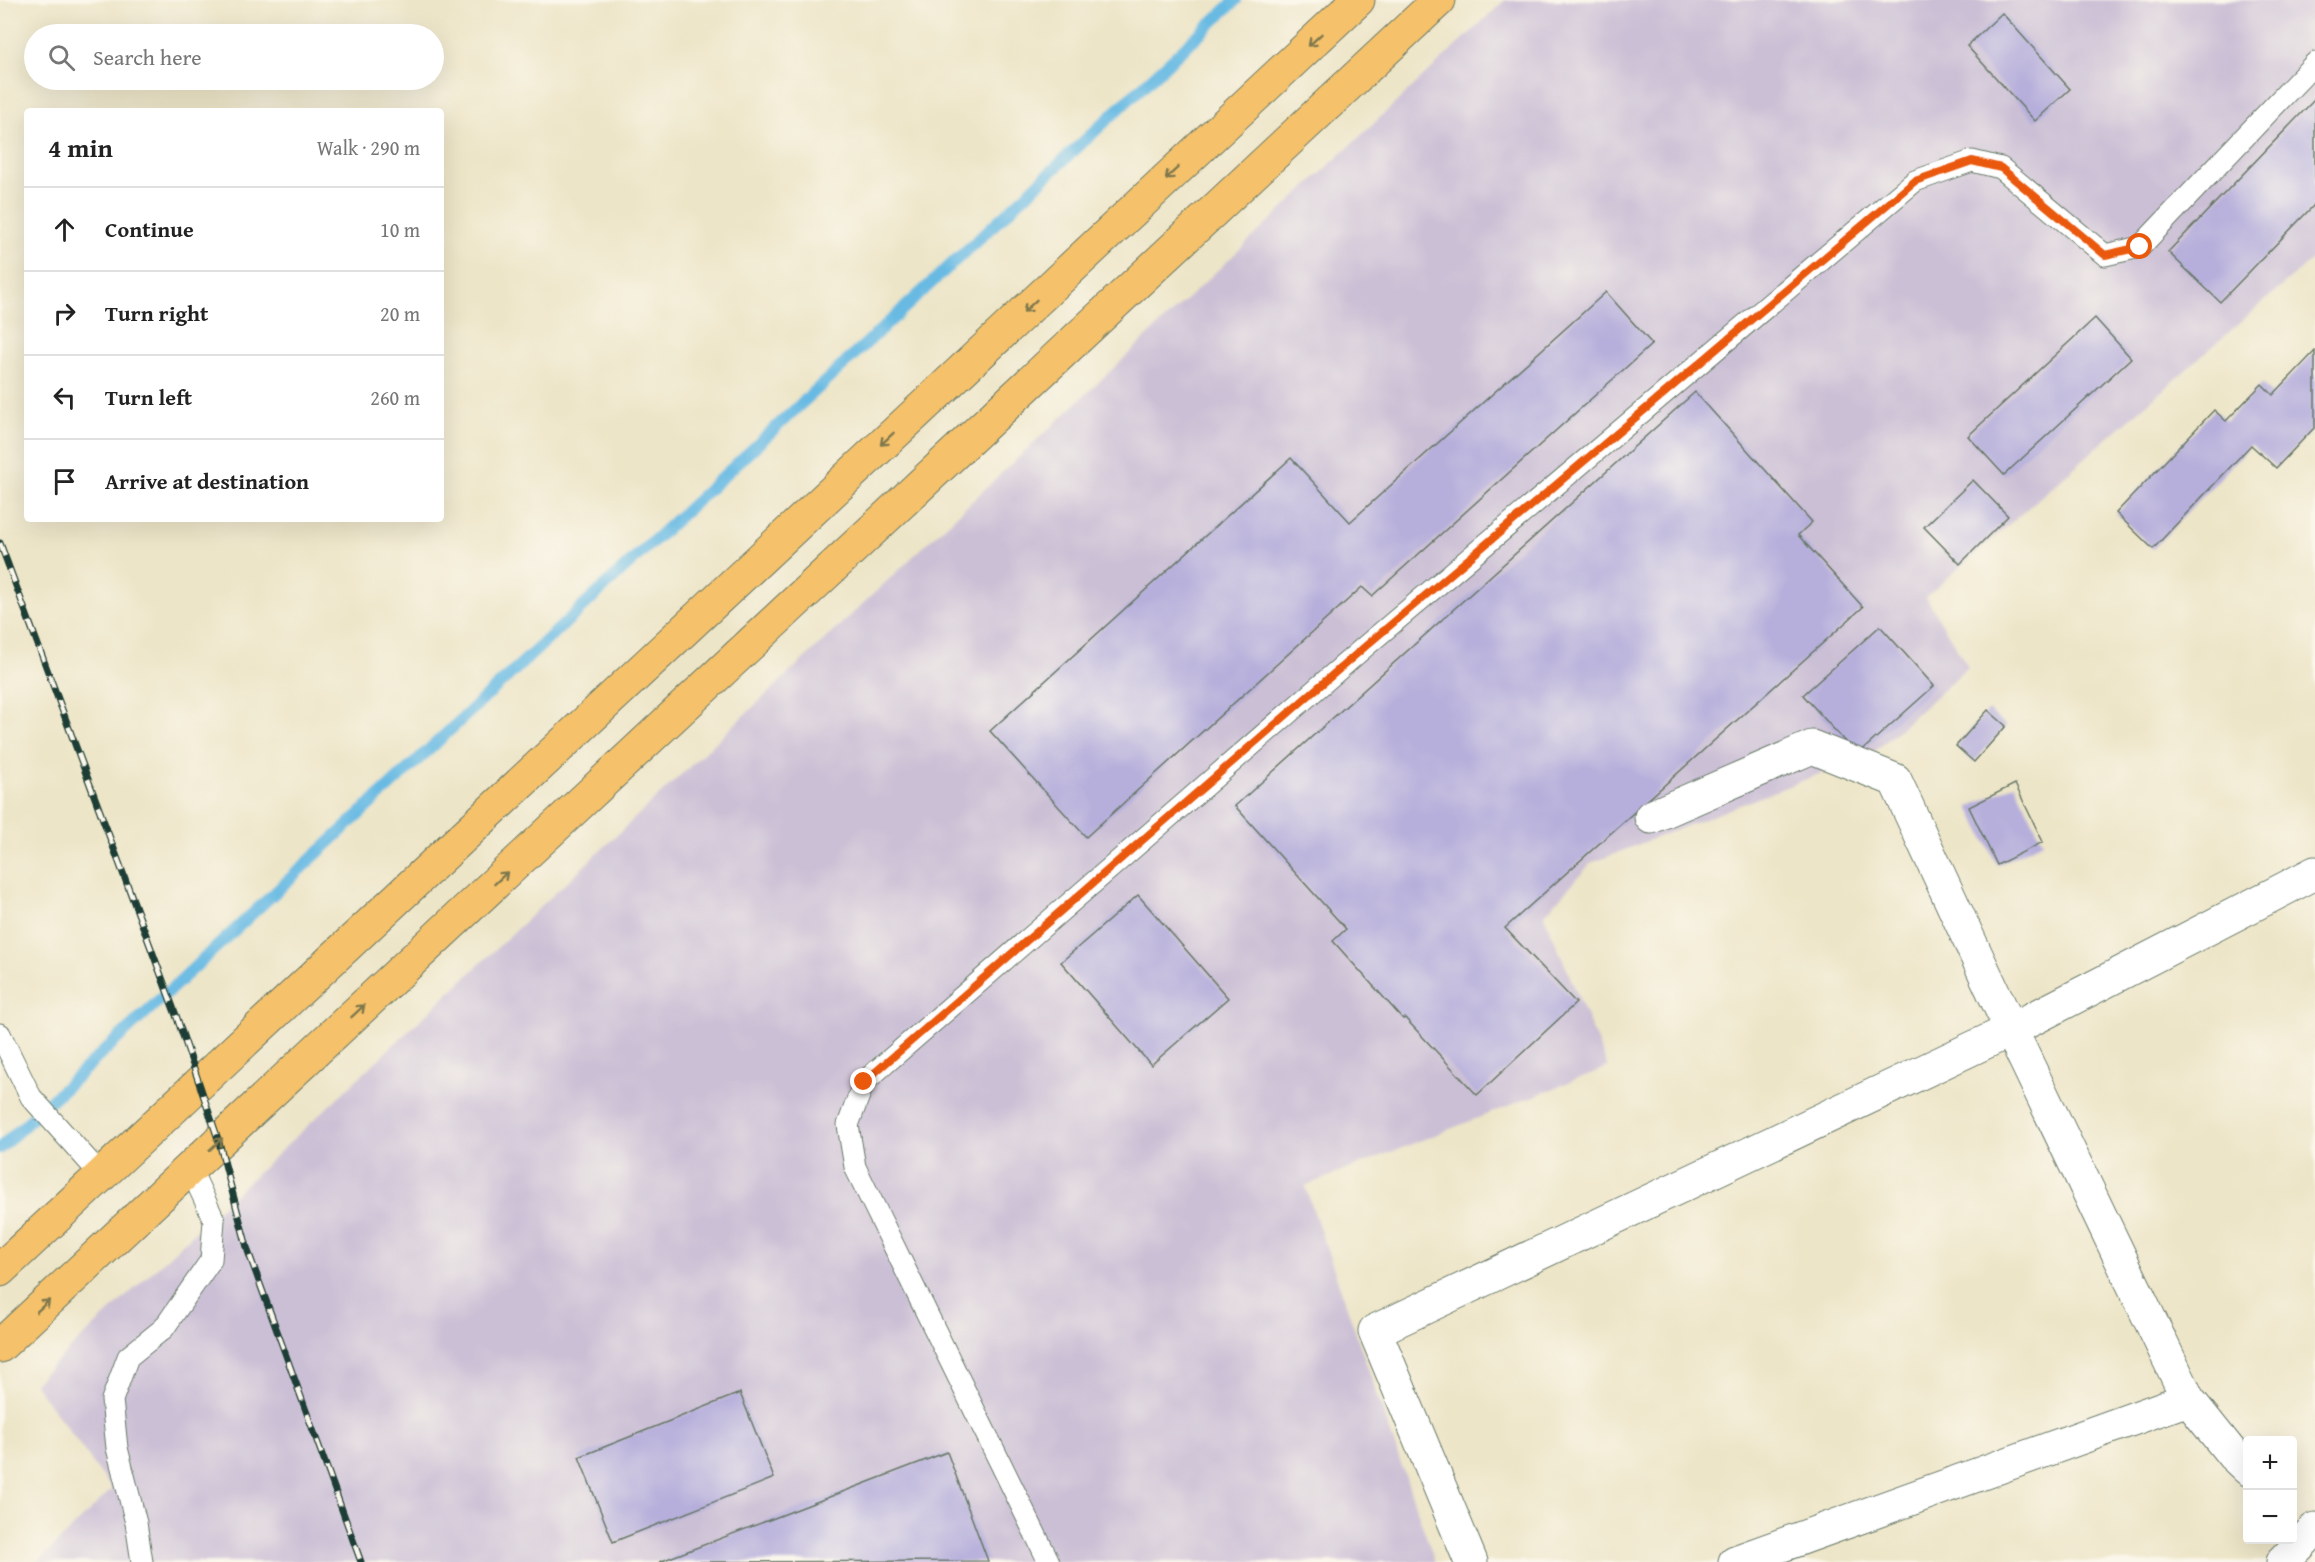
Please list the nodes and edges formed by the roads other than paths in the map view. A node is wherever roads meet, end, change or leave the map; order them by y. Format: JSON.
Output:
{"nodes":[{"id":1,"x":1358,"y":0,"type":"edge"},
{"id":2,"x":1439,"y":0,"type":"edge"},
{"id":3,"x":2315,"y":63,"type":"edge"},
{"id":4,"x":1651,"y":817,"type":"dead end"},
{"id":5,"x":2315,"y":873,"type":"edge"},
{"id":6,"x":2011,"y":1030,"type":"junction"},
{"id":7,"x":0,"y":1034,"type":"edge"},
{"id":8,"x":190,"y":1168,"type":"junction"},
{"id":9,"x":101,"y":1175,"type":"junction"},
{"id":10,"x":0,"y":1270,"type":"edge"},
{"id":11,"x":0,"y":1346,"type":"edge"},
{"id":12,"x":2188,"y":1399,"type":"junction"},
{"id":13,"x":2243,"y":1465,"type":"edge"},
{"id":14,"x":2308,"y":1528,"type":"edge"},
{"id":15,"x":142,"y":1562,"type":"edge"},
{"id":16,"x":1049,"y":1562,"type":"edge"},
{"id":17,"x":1471,"y":1562,"type":"edge"},
{"id":18,"x":1735,"y":1562,"type":"edge"},
{"id":19,"x":2283,"y":1562,"type":"edge"}],
"edges":[{"from":1,"to":9,"type":"highway","one_way":true},
{"from":8,"to":2,"type":"highway","one_way":true},
{"from":3,"to":16,"type":"lane"},
{"from":4,"to":6,"type":"street"},
{"from":5,"to":6,"type":"street"},
{"from":6,"to":12,"type":"street"},
{"from":6,"to":17,"type":"street"},
{"from":7,"to":9,"type":"lane"},
{"from":11,"to":8,"type":"highway","one_way":true},
{"from":8,"to":15,"type":"lane"},
{"from":9,"to":10,"type":"highway"},
{"from":12,"to":13,"type":"street"},
{"from":12,"to":18,"type":"street"},
{"from":14,"to":19,"type":"street"}]}
